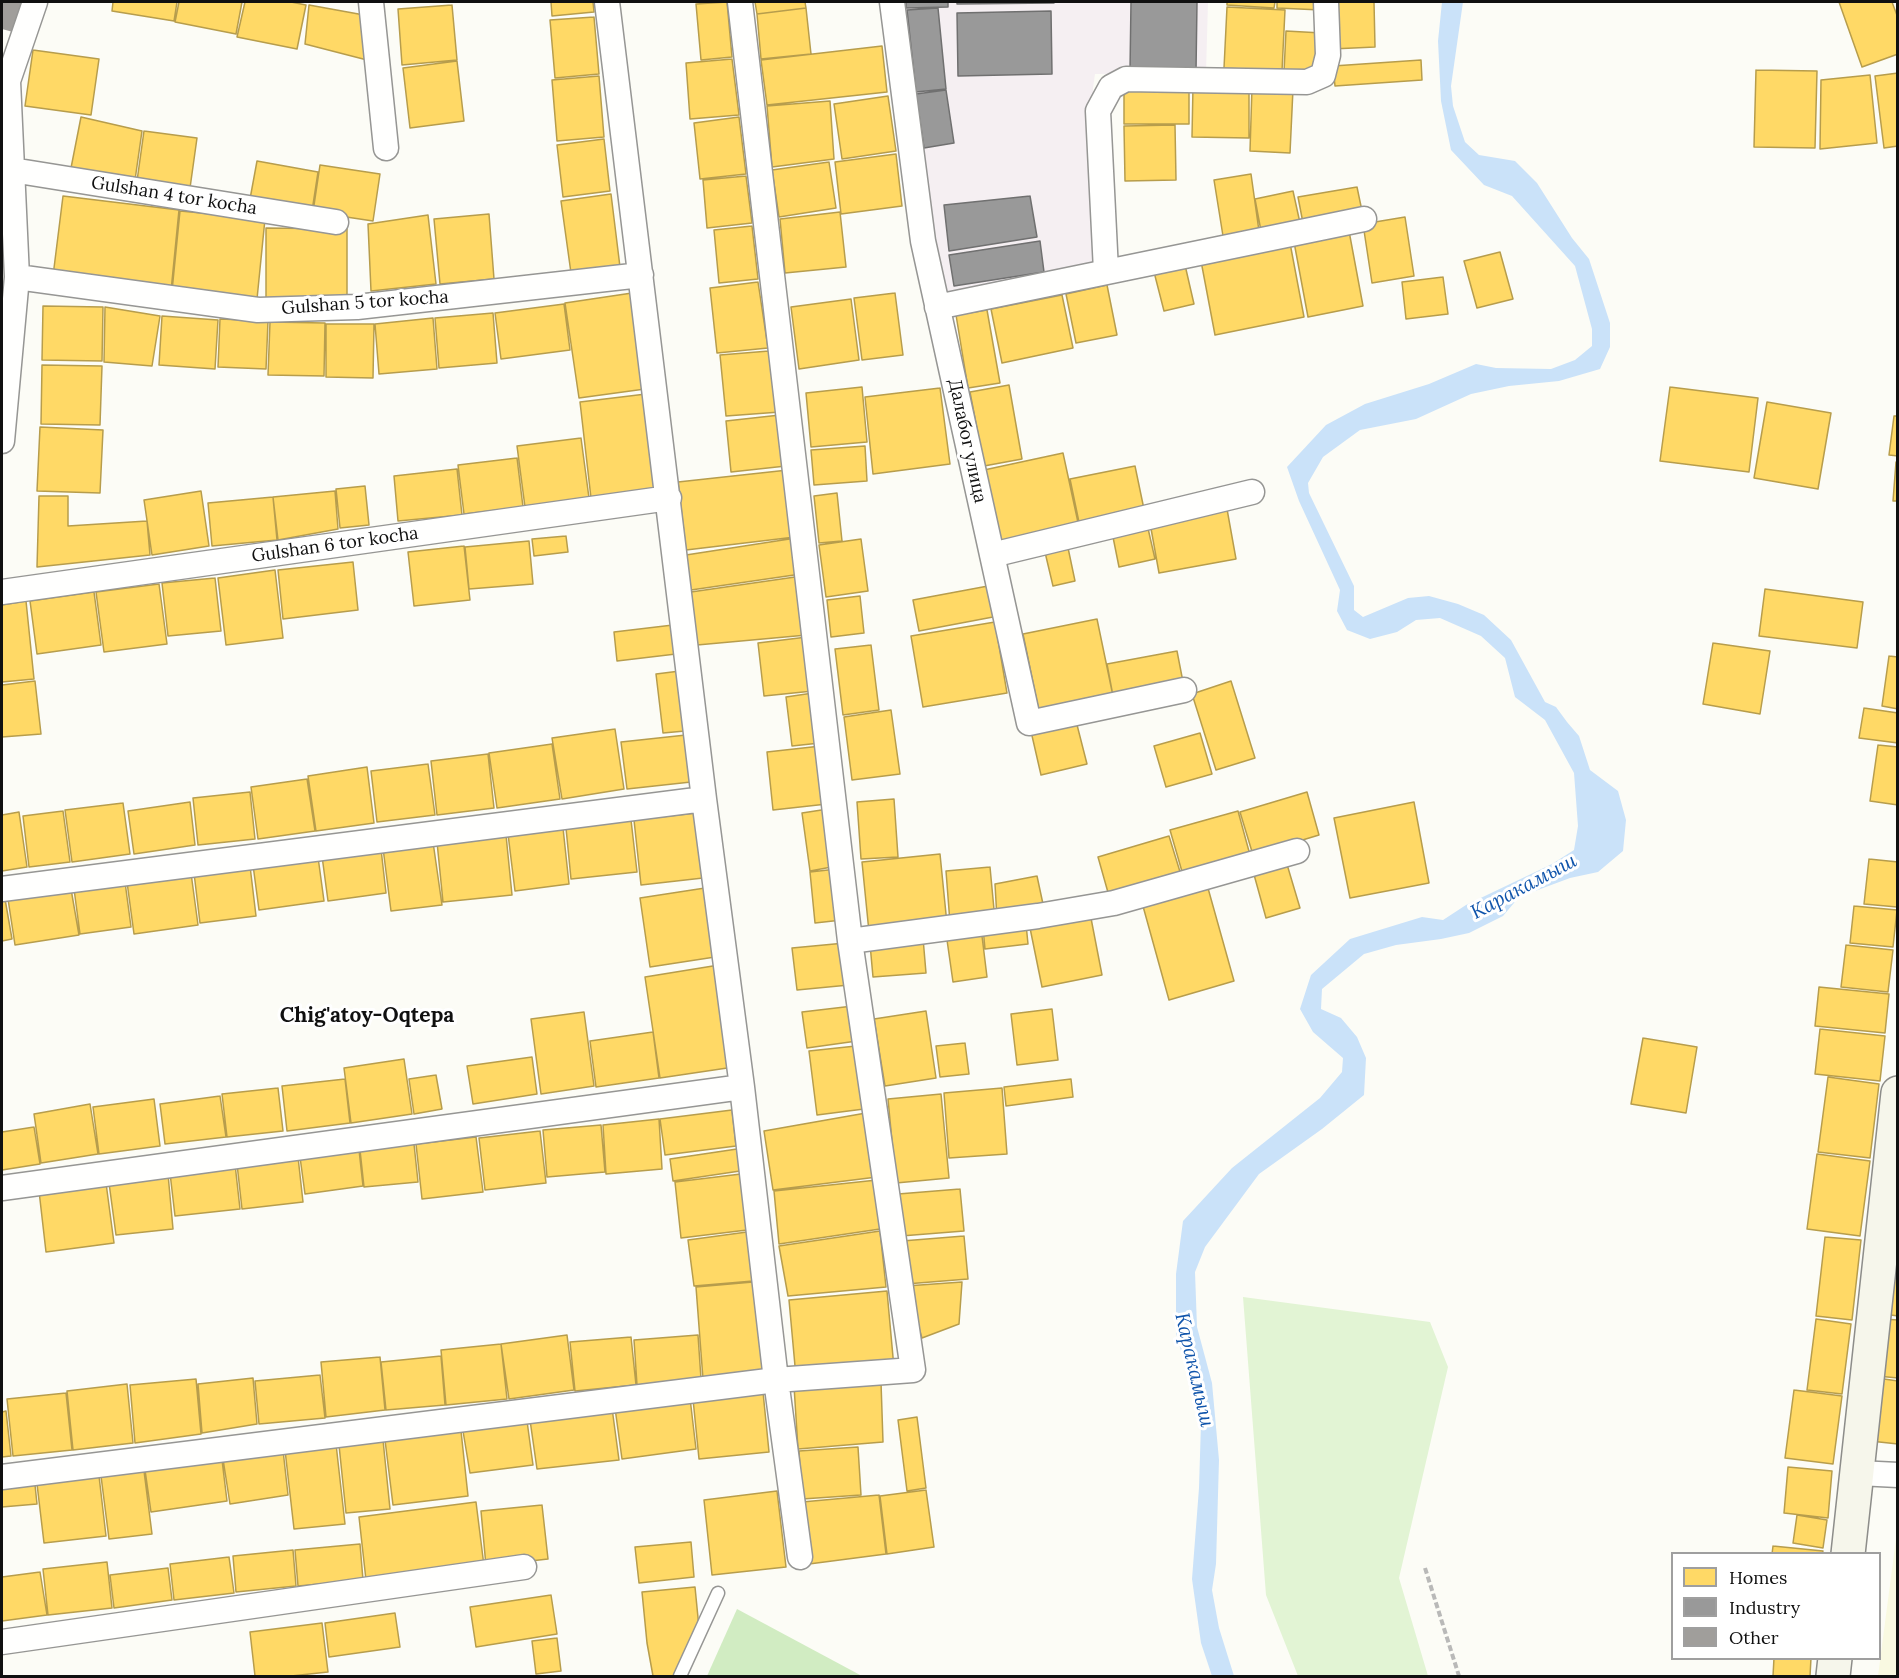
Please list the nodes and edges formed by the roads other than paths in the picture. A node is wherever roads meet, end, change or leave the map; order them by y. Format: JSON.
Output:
{"nodes":[{"id":1,"x":35,"y":2,"type":"edge"},
{"id":2,"x":371,"y":2,"type":"edge"},
{"id":3,"x":608,"y":2,"type":"edge"},
{"id":4,"x":740,"y":2,"type":"edge"},
{"id":5,"x":892,"y":2,"type":"edge"},
{"id":6,"x":1326,"y":2,"type":"edge"},
{"id":7,"x":5,"y":80,"type":"edge"},
{"id":8,"x":386,"y":148,"type":"dead end"},
{"id":9,"x":12,"y":170,"type":"junction"},
{"id":10,"x":1364,"y":219,"type":"dead end"},
{"id":11,"x":336,"y":222,"type":"dead end"},
{"id":12,"x":1106,"y":271,"type":"junction"},
{"id":13,"x":641,"y":275,"type":"junction"},
{"id":14,"x":17,"y":277,"type":"junction"},
{"id":15,"x":937,"y":307,"type":"junction"},
{"id":16,"x":2,"y":441,"type":"edge"},
{"id":17,"x":1252,"y":492,"type":"dead end"},
{"id":18,"x":669,"y":498,"type":"junction"},
{"id":19,"x":992,"y":555,"type":"junction"},
{"id":20,"x":2,"y":592,"type":"edge"},
{"id":21,"x":1184,"y":690,"type":"dead end"},
{"id":22,"x":704,"y":799,"type":"junction"},
{"id":23,"x":1297,"y":851,"type":"dead end"},
{"id":24,"x":2,"y":889,"type":"edge"},
{"id":25,"x":850,"y":941,"type":"junction"},
{"id":26,"x":742,"y":1087,"type":"junction"},
{"id":27,"x":1898,"y":1093,"type":"edge"},
{"id":28,"x":2,"y":1188,"type":"edge"},
{"id":29,"x":776,"y":1380,"type":"junction"},
{"id":30,"x":1858,"y":1473,"type":"junction"},
{"id":31,"x":1898,"y":1475,"type":"edge"},
{"id":32,"x":2,"y":1477,"type":"edge"},
{"id":33,"x":1848,"y":1552,"type":"edge"},
{"id":34,"x":800,"y":1557,"type":"dead end"},
{"id":35,"x":524,"y":1567,"type":"dead end"},
{"id":36,"x":718,"y":1593,"type":"dead end"},
{"id":37,"x":2,"y":1642,"type":"edge"},
{"id":38,"x":1836,"y":1660,"type":"edge"},
{"id":39,"x":680,"y":1677,"type":"edge"},
{"id":40,"x":1833,"y":1677,"type":"edge"}],
"edges":[{"from":1,"to":7,"type":"street"},
{"from":2,"to":8,"type":"street"},
{"from":3,"to":13,"type":"street"},
{"from":4,"to":25,"type":"street"},
{"from":5,"to":15,"type":"street","name":"Далабог улица"},
{"from":6,"to":12,"type":"street"},
{"from":7,"to":9,"type":"street"},
{"from":9,"to":11,"type":"street","name":"Gulshan 4 tor kocha"},
{"from":9,"to":14,"type":"street"},
{"from":10,"to":12,"type":"street"},
{"from":12,"to":15,"type":"street"},
{"from":13,"to":14,"type":"street","name":"Gulshan 5 tor kocha"},
{"from":13,"to":18,"type":"street"},
{"from":14,"to":16,"type":"street"},
{"from":15,"to":19,"type":"street","name":"Далабог улица"},
{"from":17,"to":19,"type":"street"},
{"from":18,"to":20,"type":"street","name":"Gulshan 6 tor kocha"},
{"from":18,"to":22,"type":"street"},
{"from":19,"to":21,"type":"street","name":"Далабог улица"},
{"from":22,"to":24,"type":"street"},
{"from":22,"to":26,"type":"street"},
{"from":23,"to":25,"type":"street"},
{"from":25,"to":29,"type":"street"},
{"from":26,"to":28,"type":"street"},
{"from":26,"to":29,"type":"street"},
{"from":27,"to":30,"type":"street"},
{"from":29,"to":32,"type":"street"},
{"from":29,"to":34,"type":"street"},
{"from":30,"to":31,"type":"street"},
{"from":30,"to":33,"type":"street"},
{"from":35,"to":37,"type":"street"},
{"from":36,"to":39,"type":"lane"},
{"from":38,"to":40,"type":"street"}]}
